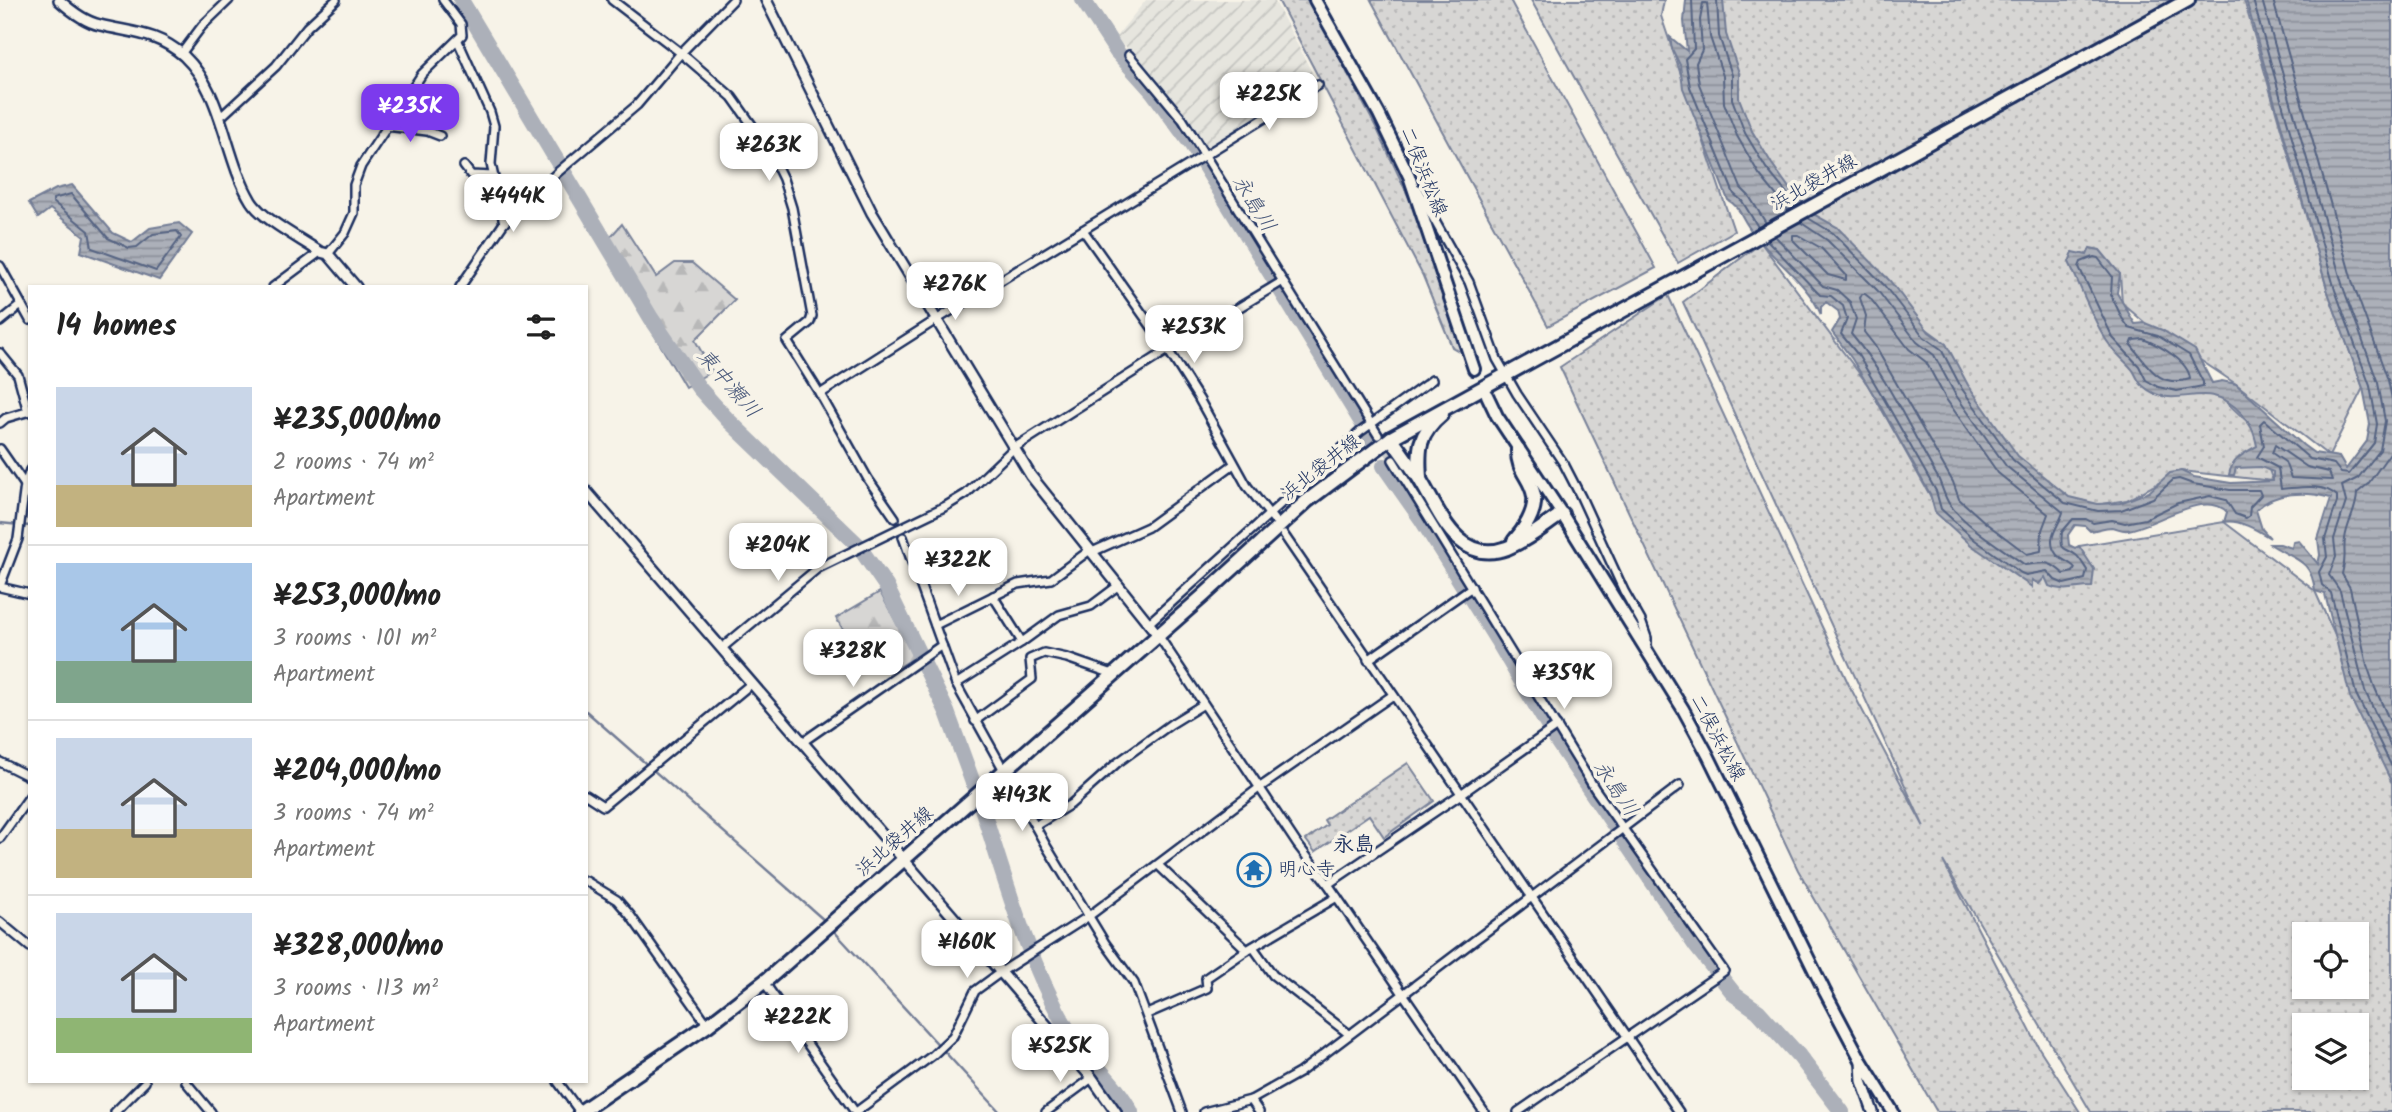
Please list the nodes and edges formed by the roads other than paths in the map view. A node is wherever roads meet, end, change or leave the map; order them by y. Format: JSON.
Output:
{"nodes":[{"id":1,"x":59,"y":0,"type":"edge"},
{"id":2,"x":229,"y":0,"type":"edge"},
{"id":3,"x":336,"y":0,"type":"edge"},
{"id":4,"x":443,"y":0,"type":"edge"},
{"id":5,"x":612,"y":0,"type":"edge"},
{"id":6,"x":733,"y":0,"type":"edge"},
{"id":7,"x":766,"y":0,"type":"edge"},
{"id":8,"x":1315,"y":0,"type":"edge"},
{"id":9,"x":2188,"y":0,"type":"edge"},
{"id":10,"x":458,"y":41,"type":"junction"},
{"id":11,"x":681,"y":53,"type":"junction"},
{"id":12,"x":181,"y":54,"type":"junction"},
{"id":13,"x":1129,"y":55,"type":"dead end"},
{"id":14,"x":1318,"y":85,"type":"dead end"},
{"id":15,"x":218,"y":115,"type":"junction"},
{"id":16,"x":386,"y":126,"type":"junction"},
{"id":17,"x":440,"y":136,"type":"dead end"},
{"id":18,"x":1205,"y":155,"type":"junction"},
{"id":19,"x":464,"y":166,"type":"dead end"},
{"id":20,"x":493,"y":176,"type":"junction"},
{"id":21,"x":1409,"y":176,"type":"junction"},
{"id":22,"x":504,"y":223,"type":"junction"},
{"id":23,"x":1083,"y":230,"type":"junction"},
{"id":24,"x":324,"y":253,"type":"junction"},
{"id":25,"x":0,"y":265,"type":"edge"},
{"id":26,"x":1280,"y":283,"type":"junction"},
{"id":27,"x":276,"y":285,"type":"edge"},
{"id":28,"x":354,"y":285,"type":"edge"},
{"id":29,"x":461,"y":285,"type":"edge"},
{"id":30,"x":20,"y":305,"type":"junction"},
{"id":31,"x":28,"y":317,"type":"edge"},
{"id":32,"x":936,"y":320,"type":"junction"},
{"id":33,"x":0,"y":323,"type":"edge"},
{"id":34,"x":1168,"y":350,"type":"junction"},
{"id":35,"x":0,"y":353,"type":"edge"},
{"id":36,"x":1474,"y":369,"type":"dead end"},
{"id":37,"x":1512,"y":370,"type":"junction"},
{"id":38,"x":1432,"y":380,"type":"dead end"},
{"id":39,"x":820,"y":394,"type":"junction"},
{"id":40,"x":1468,"y":395,"type":"junction"},
{"id":41,"x":1487,"y":395,"type":"dead end"},
{"id":42,"x":28,"y":408,"type":"edge"},
{"id":43,"x":28,"y":411,"type":"edge"},
{"id":44,"x":0,"y":423,"type":"edge"},
{"id":45,"x":1372,"y":424,"type":"junction"},
{"id":46,"x":1384,"y":437,"type":"junction"},
{"id":47,"x":1014,"y":448,"type":"junction"},
{"id":48,"x":0,"y":449,"type":"edge"},
{"id":49,"x":1518,"y":449,"type":"junction"},
{"id":50,"x":1393,"y":460,"type":"tunnel mouth"},
{"id":51,"x":1234,"y":464,"type":"junction"},
{"id":52,"x":28,"y":476,"type":"edge"},
{"id":53,"x":1420,"y":479,"type":"junction"},
{"id":54,"x":25,"y":485,"type":"junction"},
{"id":55,"x":588,"y":493,"type":"edge"},
{"id":56,"x":1562,"y":514,"type":"junction"},
{"id":57,"x":1272,"y":517,"type":"junction"},
{"id":58,"x":895,"y":518,"type":"dead end"},
{"id":59,"x":1284,"y":535,"type":"dead end"},
{"id":60,"x":903,"y":537,"type":"dead end"},
{"id":61,"x":1506,"y":548,"type":"junction"},
{"id":62,"x":1091,"y":551,"type":"junction"},
{"id":63,"x":1119,"y":585,"type":"junction"},
{"id":64,"x":0,"y":587,"type":"edge"},
{"id":65,"x":1471,"y":587,"type":"junction"},
{"id":66,"x":28,"y":594,"type":"edge"},
{"id":67,"x":993,"y":596,"type":"junction"},
{"id":68,"x":1149,"y":622,"type":"junction"},
{"id":69,"x":935,"y":625,"type":"junction"},
{"id":70,"x":1158,"y":635,"type":"junction"},
{"id":71,"x":1022,"y":642,"type":"junction"},
{"id":72,"x":942,"y":645,"type":"junction"},
{"id":73,"x":722,"y":648,"type":"junction"},
{"id":74,"x":1647,"y":650,"type":"junction"},
{"id":75,"x":1368,"y":660,"type":"junction"},
{"id":76,"x":1113,"y":674,"type":"junction"},
{"id":77,"x":752,"y":683,"type":"junction"},
{"id":78,"x":956,"y":684,"type":"junction"},
{"id":79,"x":1392,"y":695,"type":"junction"},
{"id":80,"x":1202,"y":705,"type":"junction"},
{"id":81,"x":975,"y":721,"type":"junction"},
{"id":82,"x":1557,"y":726,"type":"junction"},
{"id":83,"x":804,"y":741,"type":"junction"},
{"id":84,"x":0,"y":762,"type":"edge"},
{"id":85,"x":1002,"y":771,"type":"junction"},
{"id":86,"x":28,"y":776,"type":"edge"},
{"id":87,"x":1680,"y":785,"type":"dead end"},
{"id":88,"x":1259,"y":788,"type":"junction"},
{"id":89,"x":1461,"y":794,"type":"junction"},
{"id":90,"x":588,"y":796,"type":"edge"},
{"id":91,"x":28,"y":799,"type":"edge"},
{"id":92,"x":1035,"y":826,"type":"junction"},
{"id":93,"x":1623,"y":828,"type":"junction"},
{"id":94,"x":0,"y":838,"type":"edge"},
{"id":95,"x":904,"y":860,"type":"junction"},
{"id":96,"x":1158,"y":866,"type":"junction"},
{"id":97,"x":588,"y":882,"type":"edge"},
{"id":98,"x":1328,"y":884,"type":"junction"},
{"id":99,"x":1337,"y":897,"type":"junction"},
{"id":100,"x":1532,"y":897,"type":"junction"},
{"id":101,"x":1089,"y":916,"type":"junction"},
{"id":102,"x":0,"y":922,"type":"edge"},
{"id":103,"x":28,"y":945,"type":"edge"},
{"id":104,"x":1250,"y":949,"type":"junction"},
{"id":105,"x":1001,"y":972,"type":"junction"},
{"id":106,"x":764,"y":982,"type":"junction"},
{"id":107,"x":1404,"y":995,"type":"junction"},
{"id":108,"x":1147,"y":1014,"type":"junction"},
{"id":109,"x":708,"y":1025,"type":"junction"},
{"id":110,"x":1349,"y":1034,"type":"junction"},
{"id":111,"x":1628,"y":1037,"type":"junction"},
{"id":112,"x":1861,"y":1060,"type":"junction"},
{"id":113,"x":1092,"y":1078,"type":"junction"},
{"id":114,"x":144,"y":1083,"type":"edge"},
{"id":115,"x":187,"y":1083,"type":"edge"},
{"id":116,"x":559,"y":1083,"type":"edge"},
{"id":117,"x":1251,"y":1100,"type":"junction"},
{"id":118,"x":115,"y":1112,"type":"edge"},
{"id":119,"x":211,"y":1112,"type":"edge"},
{"id":120,"x":580,"y":1112,"type":"edge"},
{"id":121,"x":855,"y":1112,"type":"edge"},
{"id":122,"x":1046,"y":1112,"type":"edge"},
{"id":123,"x":1116,"y":1112,"type":"edge"},
{"id":124,"x":1182,"y":1112,"type":"edge"},
{"id":125,"x":1204,"y":1112,"type":"edge"},
{"id":126,"x":1259,"y":1112,"type":"edge"},
{"id":127,"x":1484,"y":1112,"type":"edge"},
{"id":128,"x":1518,"y":1112,"type":"edge"},
{"id":129,"x":1679,"y":1112,"type":"edge"},
{"id":130,"x":1873,"y":1112,"type":"edge"},
{"id":131,"x":1893,"y":1112,"type":"edge"}],
"edges":[{"from":1,"to":12,"type":"street"},
{"from":2,"to":12,"type":"street"},
{"from":3,"to":15,"type":"street"},
{"from":4,"to":10,"type":"street"},
{"from":5,"to":11,"type":"street"},
{"from":6,"to":11,"type":"street"},
{"from":7,"to":32,"type":"street"},
{"from":8,"to":21,"type":"main road","name":"二俣浜松線"},
{"from":9,"to":37,"type":"main road","name":"浜北袋井線"},
{"from":10,"to":16,"type":"street"},
{"from":10,"to":20,"type":"street"},
{"from":11,"to":22,"type":"street"},
{"from":11,"to":39,"type":"street"},
{"from":12,"to":15,"type":"street"},
{"from":13,"to":18,"type":"street"},
{"from":14,"to":18,"type":"street"},
{"from":15,"to":24,"type":"street"},
{"from":16,"to":17,"type":"street"},
{"from":16,"to":24,"type":"street"},
{"from":18,"to":23,"type":"street"},
{"from":18,"to":26,"type":"street"},
{"from":19,"to":20,"type":"street"},
{"from":20,"to":22,"type":"street"},
{"from":21,"to":36,"type":"main road","name":"二俣浜松線"},
{"from":21,"to":37,"type":"street"},
{"from":22,"to":29,"type":"street"},
{"from":23,"to":32,"type":"street"},
{"from":23,"to":34,"type":"street"},
{"from":24,"to":27,"type":"street"},
{"from":24,"to":28,"type":"street"},
{"from":25,"to":30,"type":"street"},
{"from":26,"to":34,"type":"street"},
{"from":26,"to":45,"type":"street"},
{"from":30,"to":31,"type":"street"},
{"from":30,"to":33,"type":"street"},
{"from":32,"to":39,"type":"street"},
{"from":32,"to":47,"type":"street"},
{"from":34,"to":47,"type":"street"},
{"from":34,"to":51,"type":"street"},
{"from":35,"to":42,"type":"street"},
{"from":37,"to":40,"type":"main road","name":"浜北袋井線"},
{"from":37,"to":74,"type":"street"},
{"from":38,"to":45,"type":"street"},
{"from":39,"to":58,"type":"street"},
{"from":40,"to":46,"type":"main road","name":"浜北袋井線"},
{"from":40,"to":53,"type":"main road"},
{"from":41,"to":49,"type":"main road","name":"二俣浜松線"},
{"from":43,"to":44,"type":"street"},
{"from":45,"to":46,"type":"street"},
{"from":45,"to":57,"type":"street"},
{"from":46,"to":53,"type":"main road"},
{"from":46,"to":70,"type":"main road","name":"浜北袋井線"},
{"from":47,"to":62,"type":"street"},
{"from":47,"to":73,"type":"street"},
{"from":48,"to":54,"type":"street"},
{"from":49,"to":56,"type":"main road","name":"二俣浜松線"},
{"from":49,"to":61,"type":"main road"},
{"from":50,"to":65,"type":"street"},
{"from":51,"to":57,"type":"street"},
{"from":51,"to":62,"type":"street"},
{"from":52,"to":54,"type":"street"},
{"from":53,"to":61,"type":"main road"},
{"from":54,"to":64,"type":"street"},
{"from":55,"to":73,"type":"street"},
{"from":56,"to":61,"type":"main road"},
{"from":56,"to":74,"type":"main road","name":"二俣浜松線"},
{"from":57,"to":68,"type":"street"},
{"from":59,"to":75,"type":"street"},
{"from":60,"to":69,"type":"street"},
{"from":62,"to":63,"type":"street"},
{"from":62,"to":67,"type":"street"},
{"from":63,"to":68,"type":"street"},
{"from":63,"to":71,"type":"street"},
{"from":64,"to":66,"type":"street"},
{"from":65,"to":75,"type":"street"},
{"from":65,"to":82,"type":"street"},
{"from":67,"to":69,"type":"street"},
{"from":67,"to":71,"type":"street"},
{"from":68,"to":70,"type":"street"},
{"from":69,"to":72,"type":"street"},
{"from":70,"to":76,"type":"main road","name":"浜北袋井線"},
{"from":70,"to":80,"type":"street"},
{"from":71,"to":78,"type":"street"},
{"from":72,"to":78,"type":"street"},
{"from":72,"to":83,"type":"street"},
{"from":73,"to":77,"type":"street"},
{"from":74,"to":112,"type":"main road","name":"二俣浜松線"},
{"from":75,"to":79,"type":"street"},
{"from":76,"to":81,"type":"street"},
{"from":76,"to":85,"type":"main road","name":"浜北袋井線"},
{"from":77,"to":83,"type":"street"},
{"from":77,"to":90,"type":"street"},
{"from":78,"to":81,"type":"street"},
{"from":79,"to":88,"type":"street"},
{"from":79,"to":89,"type":"street"},
{"from":80,"to":88,"type":"street"},
{"from":80,"to":92,"type":"street"},
{"from":81,"to":85,"type":"street"},
{"from":82,"to":89,"type":"street"},
{"from":82,"to":93,"type":"street"},
{"from":83,"to":95,"type":"street"},
{"from":84,"to":86,"type":"street"},
{"from":85,"to":92,"type":"street"},
{"from":85,"to":95,"type":"main road","name":"浜北袋井線"},
{"from":87,"to":93,"type":"street"},
{"from":88,"to":96,"type":"street"},
{"from":88,"to":98,"type":"street"},
{"from":89,"to":98,"type":"street"},
{"from":89,"to":100,"type":"street"},
{"from":91,"to":94,"type":"street"},
{"from":92,"to":101,"type":"street"},
{"from":93,"to":100,"type":"street"},
{"from":93,"to":111,"type":"street"},
{"from":95,"to":105,"type":"street"},
{"from":95,"to":106,"type":"main road","name":"浜北袋井線"},
{"from":96,"to":101,"type":"street"},
{"from":96,"to":104,"type":"street"},
{"from":97,"to":109,"type":"street"},
{"from":98,"to":99,"type":"street"},
{"from":99,"to":104,"type":"street"},
{"from":99,"to":107,"type":"street"},
{"from":100,"to":107,"type":"street"},
{"from":100,"to":111,"type":"street"},
{"from":101,"to":105,"type":"street"},
{"from":101,"to":108,"type":"street"},
{"from":102,"to":103,"type":"street"},
{"from":104,"to":108,"type":"street"},
{"from":104,"to":110,"type":"street"},
{"from":105,"to":113,"type":"street"},
{"from":105,"to":121,"type":"street"},
{"from":106,"to":109,"type":"main road","name":"浜北袋井線"},
{"from":106,"to":121,"type":"street"},
{"from":107,"to":110,"type":"street"},
{"from":107,"to":127,"type":"street"},
{"from":108,"to":124,"type":"street"},
{"from":109,"to":120,"type":"main road","name":"浜北袋井線"},
{"from":110,"to":117,"type":"street"},
{"from":111,"to":128,"type":"street"},
{"from":111,"to":129,"type":"street"},
{"from":112,"to":130,"type":"street"},
{"from":112,"to":131,"type":"main road","name":"二俣浜松線"},
{"from":113,"to":122,"type":"street"},
{"from":113,"to":123,"type":"street"},
{"from":114,"to":118,"type":"street"},
{"from":115,"to":119,"type":"street"},
{"from":116,"to":120,"type":"street"},
{"from":117,"to":125,"type":"street"},
{"from":117,"to":126,"type":"street"}]}
